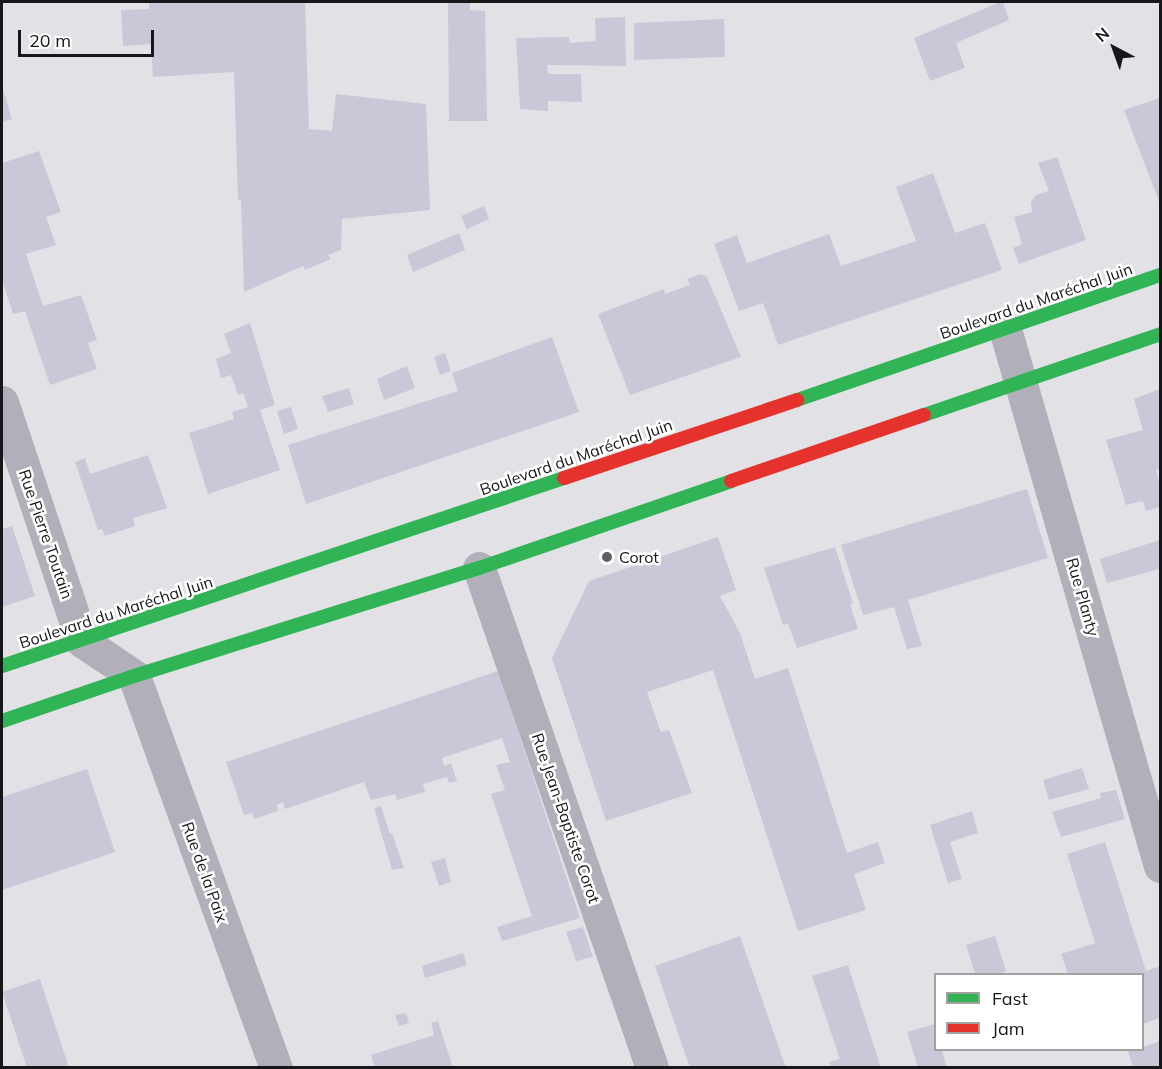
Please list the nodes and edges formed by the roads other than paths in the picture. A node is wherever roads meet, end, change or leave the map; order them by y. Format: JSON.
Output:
{"nodes":[{"id":1,"x":1161,"y":275,"type":"edge"},
{"id":2,"x":1005,"y":329,"type":"junction"},
{"id":3,"x":1161,"y":334,"type":"edge"},
{"id":4,"x":1022,"y":381,"type":"junction"},
{"id":5,"x":2,"y":402,"type":"edge"},
{"id":6,"x":479,"y":568,"type":"junction"},
{"id":7,"x":82,"y":641,"type":"junction"},
{"id":8,"x":2,"y":666,"type":"edge"},
{"id":9,"x":134,"y":676,"type":"junction"},
{"id":10,"x":2,"y":721,"type":"edge"},
{"id":11,"x":1161,"y":866,"type":"edge"},
{"id":12,"x":276,"y":1068,"type":"edge"},
{"id":13,"x":652,"y":1068,"type":"edge"}],
"edges":[{"from":1,"to":2,"type":"main road","name":"Boulevard du Maréchal Juin"},
{"from":2,"to":4,"type":"street","name":"Rue Planty"},
{"from":2,"to":7,"type":"main road","name":"Boulevard du Maréchal Juin"},
{"from":3,"to":4,"type":"main road"},
{"from":4,"to":6,"type":"main road"},
{"from":4,"to":11,"type":"street","name":"Rue Planty"},
{"from":5,"to":7,"type":"street","name":"Rue Pierre Toutain"},
{"from":6,"to":9,"type":"main road"},
{"from":6,"to":13,"type":"street","name":"Rue Jean-Baptiste Corot"},
{"from":7,"to":8,"type":"main road","name":"Boulevard du Maréchal Juin"},
{"from":7,"to":9,"type":"street"},
{"from":9,"to":10,"type":"main road"},
{"from":9,"to":12,"type":"street","name":"Rue de la Paix"}]}
